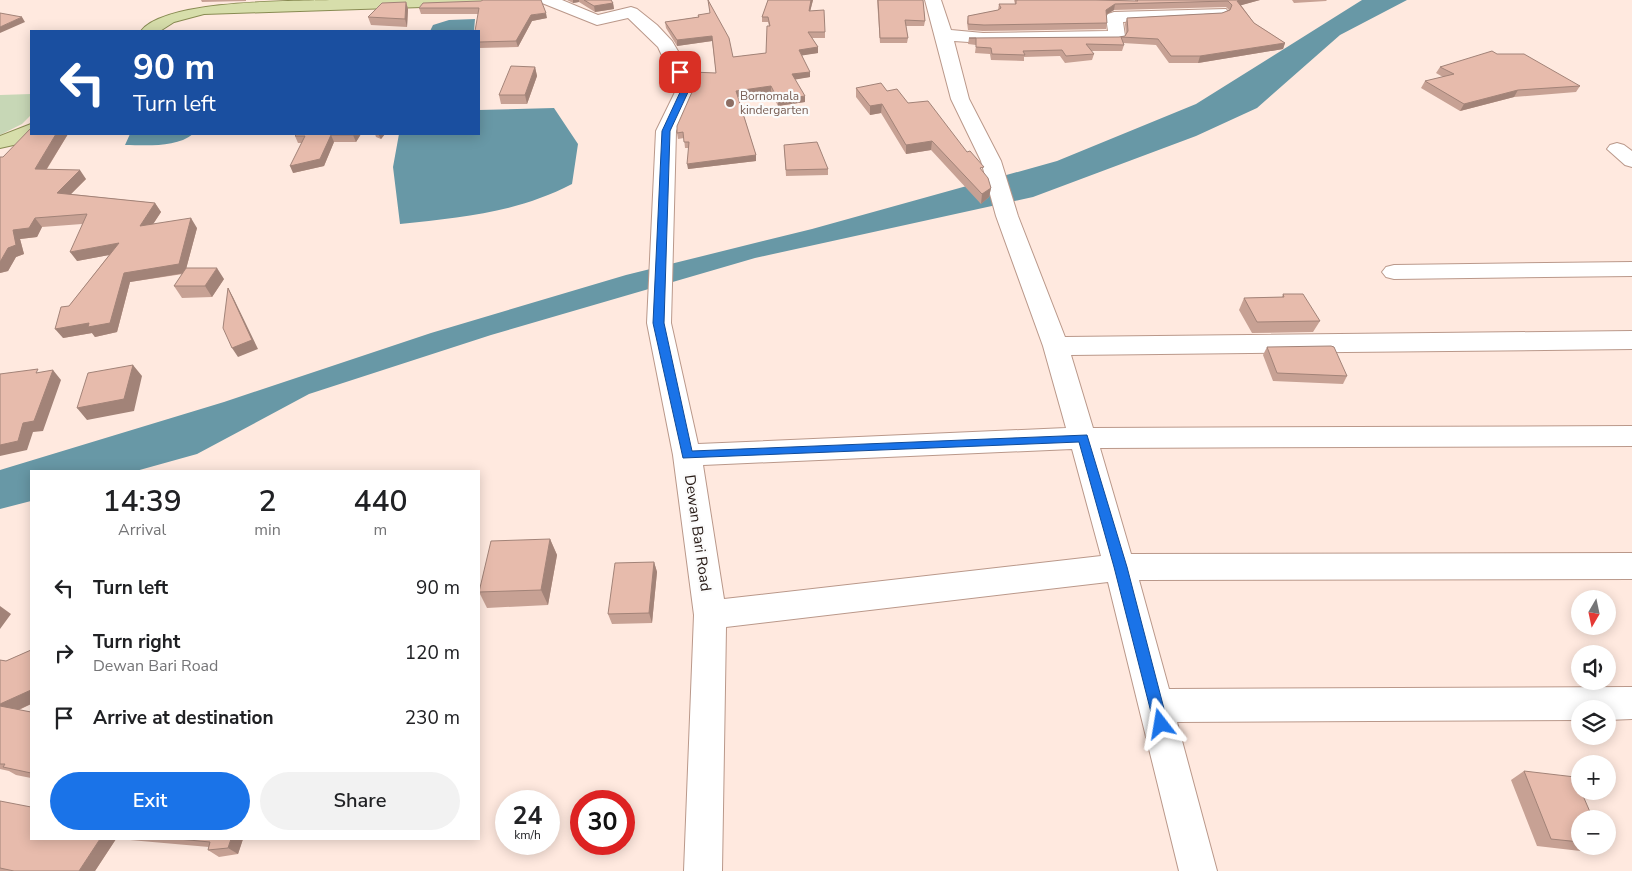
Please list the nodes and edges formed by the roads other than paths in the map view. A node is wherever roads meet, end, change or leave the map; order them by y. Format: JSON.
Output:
{"nodes":[{"id":1,"x":484,"y":0,"type":"edge"},
{"id":2,"x":548,"y":0,"type":"edge"},
{"id":3,"x":933,"y":0,"type":"edge"},
{"id":4,"x":1220,"y":12,"type":"edge"},
{"id":5,"x":150,"y":30,"type":"edge"},
{"id":6,"x":944,"y":35,"type":"junction"},
{"id":7,"x":30,"y":130,"type":"edge"},
{"id":8,"x":5,"y":141,"type":"edge"},
{"id":9,"x":1632,"y":269,"type":"edge"},
{"id":10,"x":1394,"y":272,"type":"dead end"},
{"id":11,"x":1632,"y":340,"type":"edge"},
{"id":12,"x":1056,"y":346,"type":"junction"},
{"id":13,"x":1632,"y":436,"type":"edge"},
{"id":14,"x":1083,"y":438,"type":"junction"},
{"id":15,"x":687,"y":455,"type":"junction"},
{"id":16,"x":1632,"y":566,"type":"edge"},
{"id":17,"x":1120,"y":567,"type":"junction"},
{"id":18,"x":710,"y":615,"type":"junction"},
{"id":19,"x":1632,"y":703,"type":"edge"},
{"id":20,"x":1156,"y":706,"type":"junction"},
{"id":21,"x":703,"y":871,"type":"edge"},
{"id":22,"x":1198,"y":871,"type":"edge"}],
"edges":[{"from":1,"to":5,"type":"main road"},
{"from":2,"to":15,"type":"street","name":"Dewan Bari Road"},
{"from":3,"to":6,"type":"street"},
{"from":4,"to":6,"type":"street"},
{"from":6,"to":12,"type":"street"},
{"from":7,"to":8,"type":"main road"},
{"from":9,"to":10,"type":"street"},
{"from":11,"to":12,"type":"street"},
{"from":12,"to":14,"type":"street"},
{"from":13,"to":14,"type":"street"},
{"from":14,"to":15,"type":"street"},
{"from":14,"to":17,"type":"street"},
{"from":15,"to":18,"type":"street","name":"Dewan Bari Road"},
{"from":16,"to":17,"type":"street"},
{"from":17,"to":18,"type":"street"},
{"from":17,"to":20,"type":"street"},
{"from":18,"to":21,"type":"street","name":"Dewan Bari Road"},
{"from":19,"to":20,"type":"street"},
{"from":20,"to":22,"type":"street"}]}
